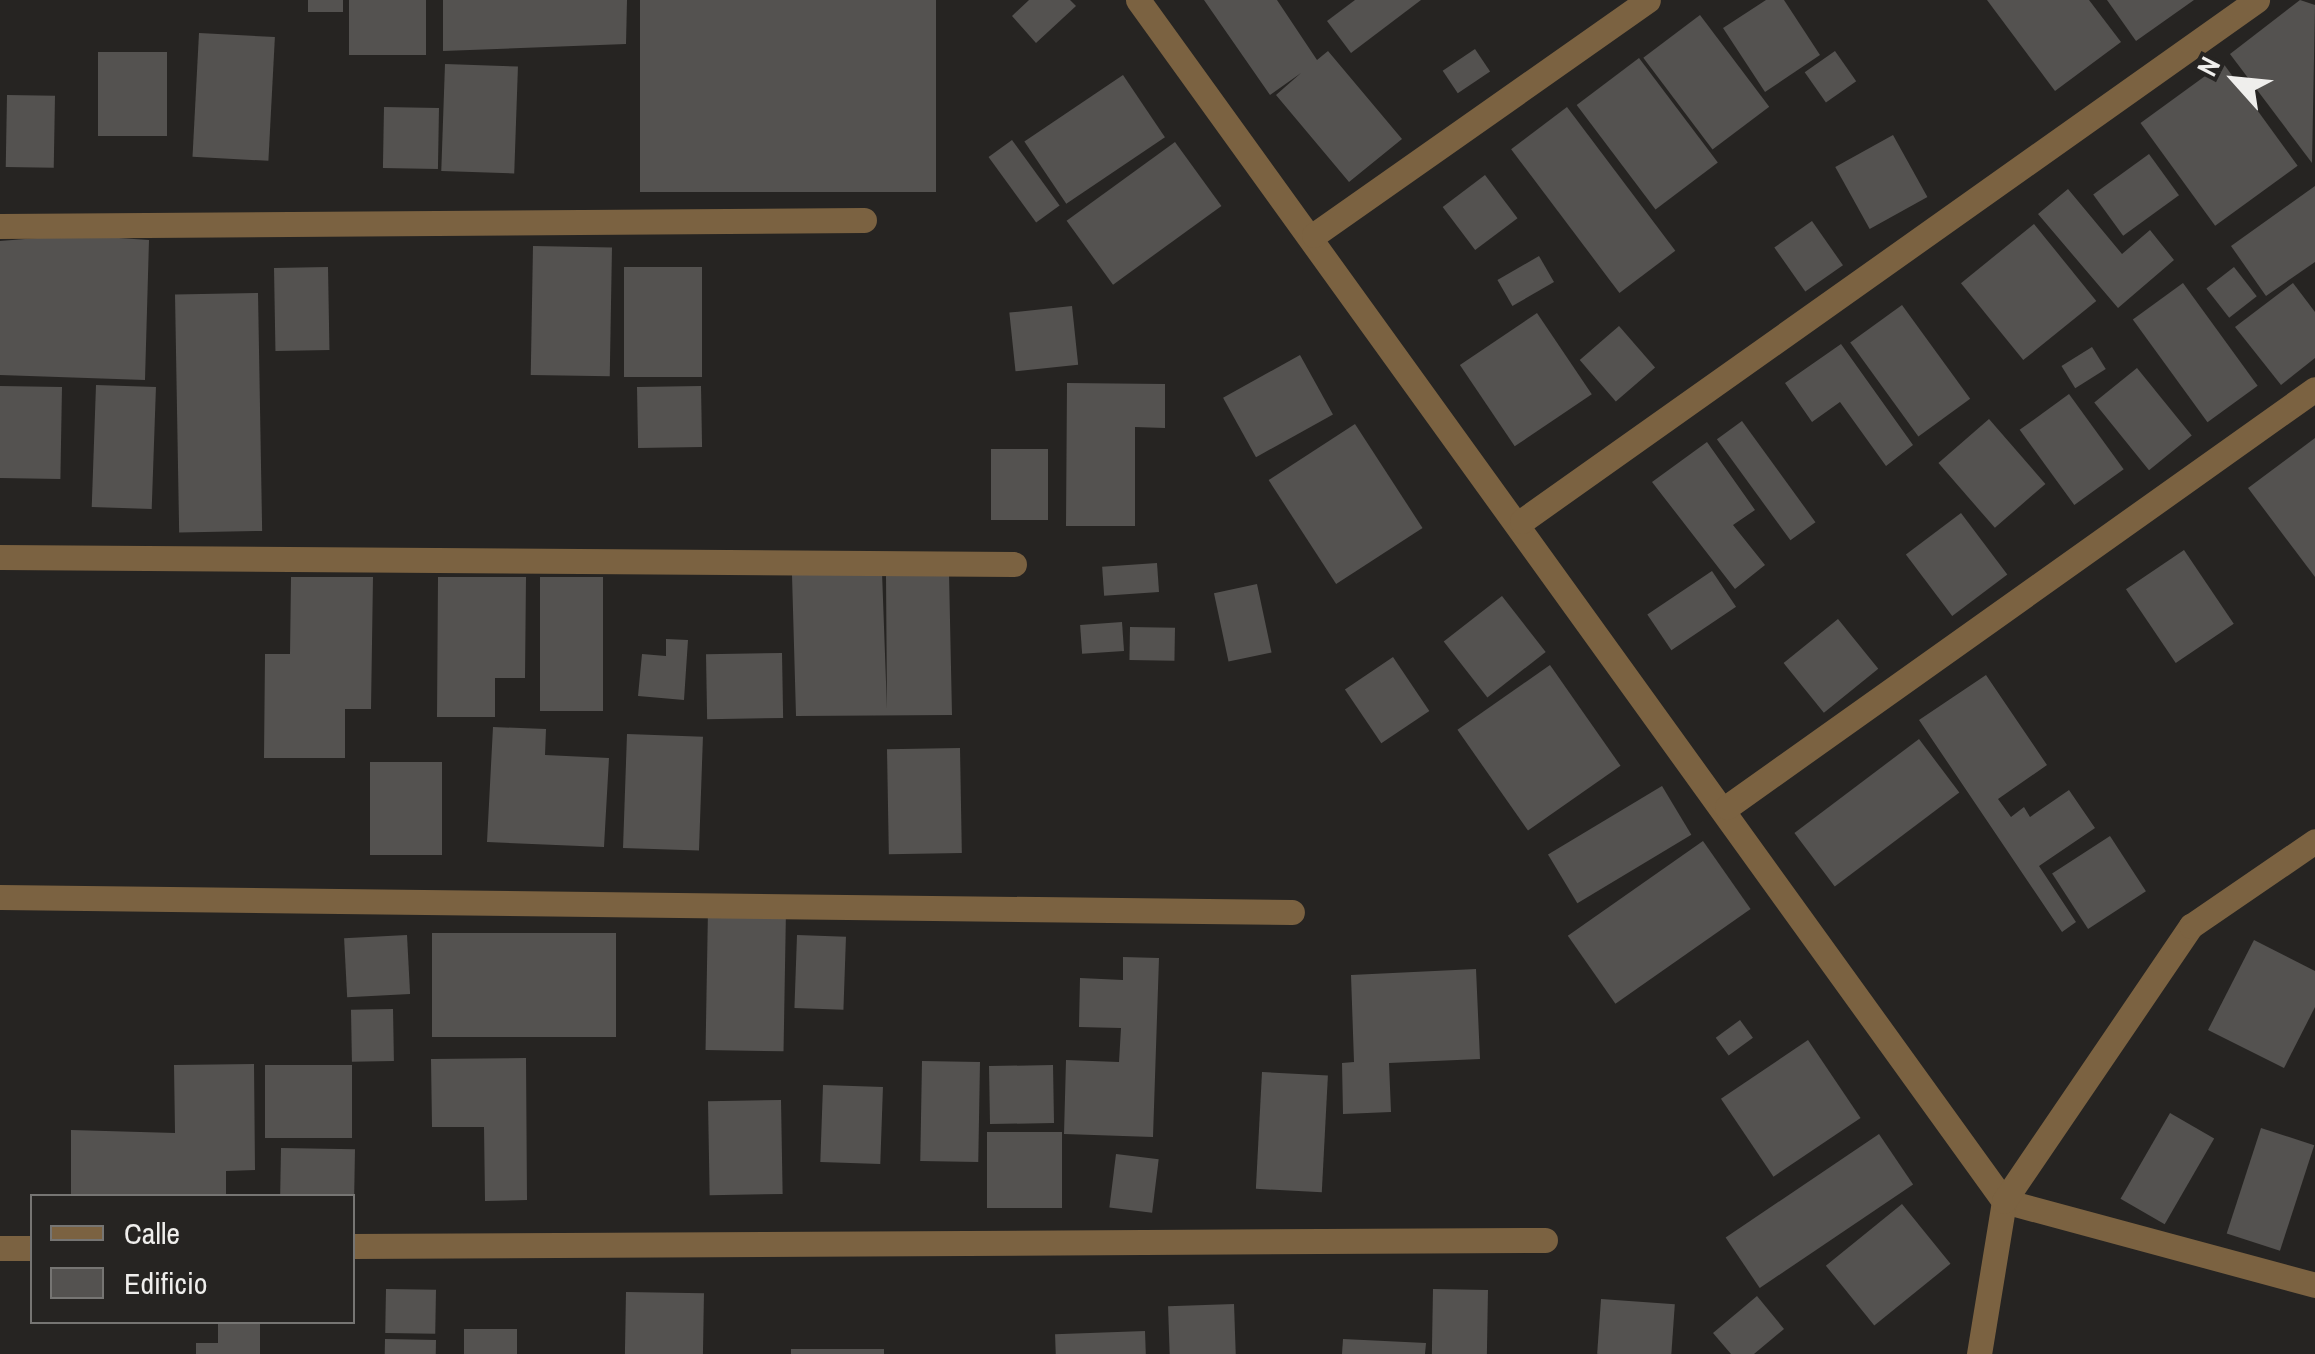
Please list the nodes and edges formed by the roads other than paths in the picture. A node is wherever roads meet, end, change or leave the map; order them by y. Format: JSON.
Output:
{"nodes":[{"id":1,"x":1138,"y":0,"type":"edge"},
{"id":2,"x":1648,"y":0,"type":"edge"},
{"id":3,"x":2258,"y":0,"type":"edge"},
{"id":4,"x":864,"y":220,"type":"dead end"},
{"id":5,"x":0,"y":226,"type":"edge"},
{"id":6,"x":1314,"y":236,"type":"junction"},
{"id":7,"x":2315,"y":390,"type":"edge"},
{"id":8,"x":1522,"y":522,"type":"junction"},
{"id":9,"x":0,"y":557,"type":"edge"},
{"id":10,"x":1014,"y":564,"type":"dead end"},
{"id":11,"x":1728,"y":808,"type":"junction"},
{"id":12,"x":2315,"y":841,"type":"edge"},
{"id":13,"x":0,"y":897,"type":"edge"},
{"id":14,"x":1292,"y":912,"type":"dead end"},
{"id":15,"x":2004,"y":1201,"type":"junction"},
{"id":16,"x":1545,"y":1240,"type":"dead end"},
{"id":17,"x":355,"y":1246,"type":"edge"},
{"id":18,"x":0,"y":1248,"type":"edge"},
{"id":19,"x":30,"y":1248,"type":"edge"},
{"id":20,"x":2315,"y":1285,"type":"edge"},
{"id":21,"x":1979,"y":1354,"type":"edge"}],
"edges":[{"from":1,"to":6,"type":"street"},
{"from":2,"to":6,"type":"street"},
{"from":3,"to":8,"type":"street"},
{"from":4,"to":5,"type":"street"},
{"from":6,"to":8,"type":"street"},
{"from":7,"to":11,"type":"street"},
{"from":8,"to":11,"type":"street"},
{"from":9,"to":10,"type":"street"},
{"from":11,"to":15,"type":"street"},
{"from":12,"to":15,"type":"street"},
{"from":13,"to":14,"type":"street"},
{"from":15,"to":20,"type":"street"},
{"from":15,"to":21,"type":"street"},
{"from":16,"to":17,"type":"street"},
{"from":18,"to":19,"type":"street"}]}
